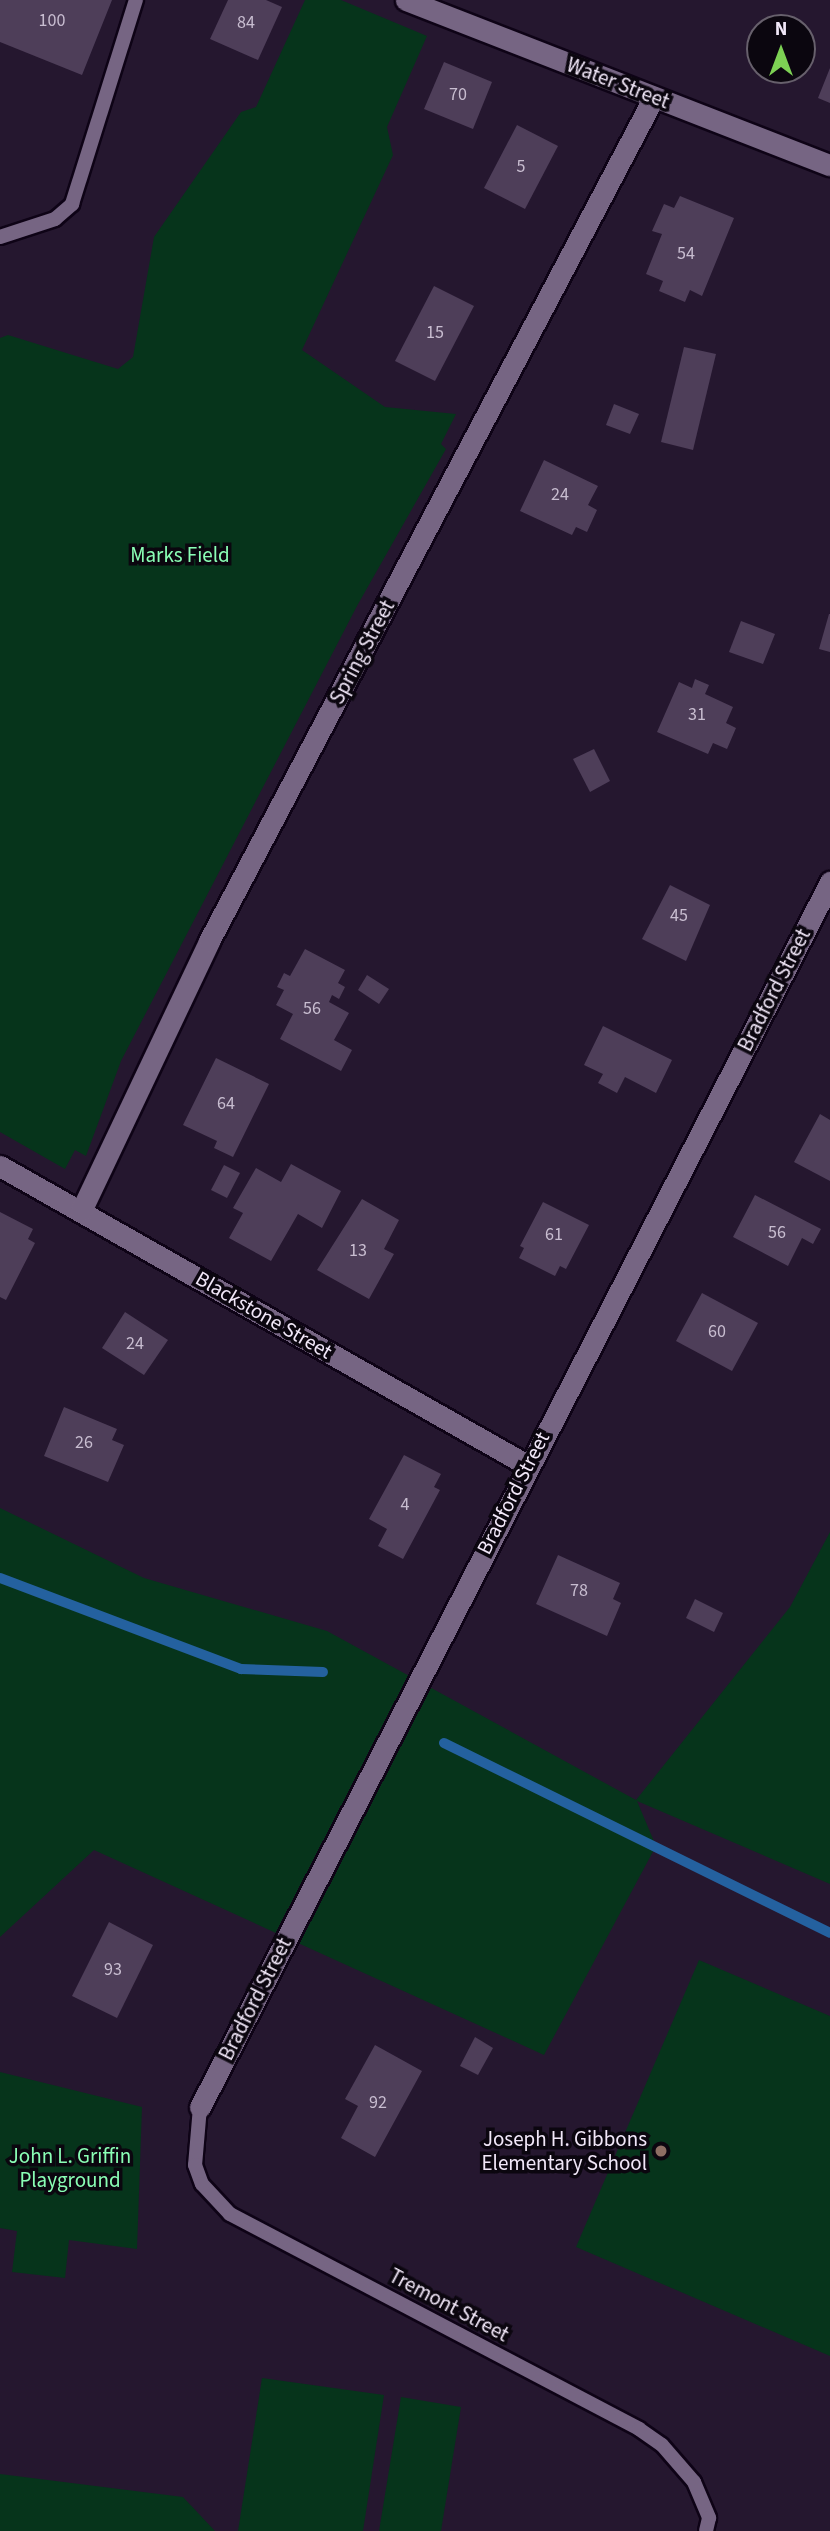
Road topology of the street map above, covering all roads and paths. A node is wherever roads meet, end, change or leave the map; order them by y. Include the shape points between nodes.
1 (135, 0) edge
2 (406, 0) edge
3 (654, 97) junction
4 (830, 166) edge
5 (0, 237) edge
6 (828, 890) edge
7 (0, 1166) edge
8 (81, 1211) junction
9 (527, 1465) junction
10 (200, 2107) joint
11 (706, 2531) edge

1 - 5 lane via 72,204 55,219
2 - 3 street, Water Street
3 - 4 street, Water Street
3 - 8 street, Spring Street via 216,929
6 - 9 street, Bradford Street
7 - 8 street, Blackstone Street
8 - 9 street, Blackstone Street
9 - 10 street, Bradford Street
10 - 11 lane, Tremont Street via 195,2165 202,2184 230,2214 639,2428 662,2445 694,2482 709,2518

